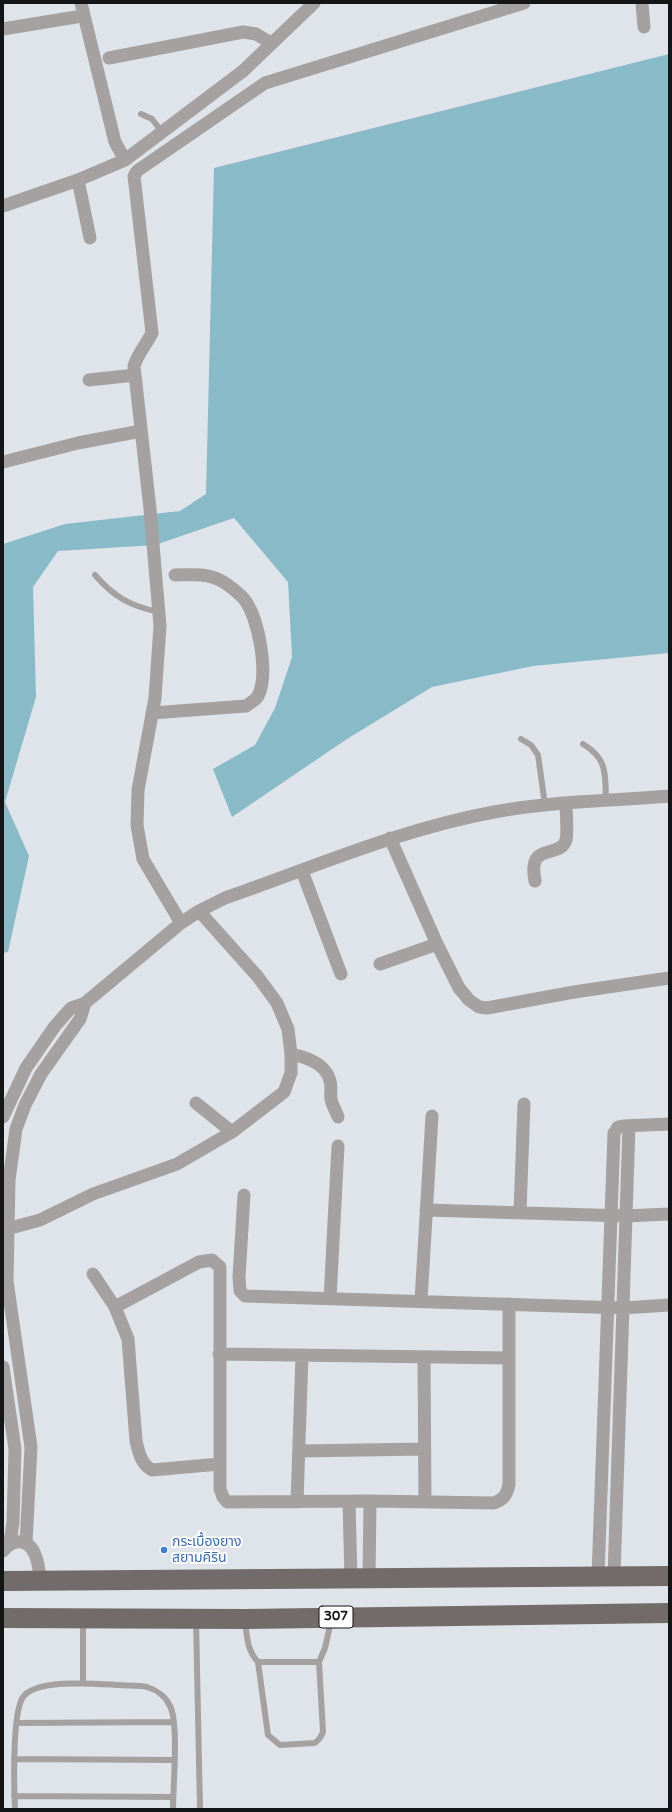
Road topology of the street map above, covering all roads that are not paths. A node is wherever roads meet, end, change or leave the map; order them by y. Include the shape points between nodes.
1 (81, 3) edge
2 (314, 3) edge
3 (524, 3) edge
4 (642, 3) edge
5 (76, 17) dead end
6 (644, 27) dead end
7 (3, 29) edge
8 (271, 43) junction
9 (109, 58) dead end
10 (142, 114) dead end
11 (162, 132) junction
12 (125, 160) junction
13 (78, 180) junction
14 (3, 206) edge
15 (90, 238) dead end
16 (135, 375) junction
17 (89, 380) dead end
18 (141, 431) junction
19 (3, 462) edge
20 (96, 575) dead end
21 (175, 575) dead end
22 (159, 612) junction
23 (152, 713) junction
24 (521, 739) dead end
25 (583, 744) dead end
26 (669, 796) edge
27 (606, 801) junction
28 (566, 803) junction
29 (546, 805) junction
30 (390, 838) junction
31 (302, 871) junction
32 (535, 881) dead end
33 (199, 911) junction
34 (181, 923) junction
35 (437, 944) junction
36 (380, 964) dead end
37 (341, 974) dead end
38 (669, 978) edge
39 (85, 1002) junction
40 (291, 1054) junction
41 (196, 1104) dead end
42 (524, 1104) dead end
43 (338, 1116) dead end
44 (432, 1116) dead end
45 (3, 1117) edge
46 (3, 1123) edge
47 (669, 1124) edge
48 (624, 1126) junction
49 (16, 1129) junction
50 (232, 1132) junction
51 (338, 1146) dead end
52 (244, 1195) dead end
53 (426, 1210) junction
54 (520, 1212) junction
55 (611, 1214) junction
56 (669, 1214) edge
57 (626, 1216) junction
58 (5, 1230) edge
59 (93, 1274) dead end
60 (330, 1299) junction
61 (421, 1301) junction
62 (509, 1304) junction
63 (669, 1305) edge
64 (115, 1307) junction
65 (606, 1307) junction
66 (623, 1308) junction
67 (220, 1354) junction
68 (302, 1355) junction
69 (424, 1357) junction
70 (509, 1358) junction
71 (3, 1367) edge
72 (424, 1449) junction
73 (298, 1451) junction
74 (220, 1464) junction
75 (370, 1501) junction
76 (297, 1502) junction
77 (349, 1502) junction
78 (425, 1502) junction
79 (26, 1543) junction
80 (6, 1547) edge
81 (606, 1576) junction
82 (669, 1576) edge
83 (360, 1578) junction
84 (40, 1580) junction
85 (3, 1581) edge
86 (669, 1613) edge
87 (332, 1617) junction
88 (3, 1618) edge
89 (83, 1619) junction
90 (196, 1619) junction
91 (245, 1619) junction
92 (258, 1662) junction
93 (319, 1662) junction
94 (83, 1683) junction
95 (174, 1722) junction
96 (17, 1723) junction
97 (14, 1760) junction
98 (174, 1760) junction
99 (14, 1796) junction
100 (173, 1797) junction
101 (14, 1809) edge
102 (173, 1809) edge
103 (200, 1809) edge

1 - 12 street via 115,142
2 - 8 street
3 - 16 street via 265,83 137,171 134,183 152,333 137,356
4 - 6 street
5 - 7 street
8 - 9 street via 256,34 243,32
8 - 11 street via 243,71
10 - 11 lane via 152,119
11 - 12 street
12 - 13 street
13 - 14 street
13 - 15 street
16 - 17 street
16 - 18 street
18 - 19 street via 78,443
18 - 22 street
20 - 22 lane via 106,588 124,600 138,608
21 - 23 street via 206,574 227,584 244,599 255,622 262,654 262,681 257,698 246,706
22 - 23 street
23 - 34 street via 138,790 137,825 143,859
24 - 29 lane via 531,745 538,756
25 - 27 lane via 594,751 602,762
26 - 27 street
27 - 28 street
28 - 29 street
28 - 32 street via 566,841 560,848 545,852 534,861
29 - 30 street via 494,812
30 - 31 street
30 - 35 street
31 - 33 street via 225,898
31 - 37 street
33 - 34 street
33 - 40 street via 258,977 277,1003 288,1029
34 - 39 street
35 - 36 street
35 - 38 street via 459,988 479,1007 487,1008
39 - 45 street via 72,1008 55,1026 26,1068
39 - 49 street via 80,1019 41,1074
40 - 43 street via 303,1056 327,1073 331,1099
40 - 50 street via 291,1073 284,1092
41 - 50 street
42 - 54 street
44 - 53 street
46 - 49 street
47 - 48 street
48 - 55 street via 614,1133
48 - 57 street
49 - 58 street
50 - 58 street via 177,1164 93,1194 40,1220
51 - 60 street
52 - 60 street via 240,1291 245,1296
53 - 54 street
53 - 61 street
54 - 55 street
55 - 57 street
55 - 65 street
56 - 57 street
57 - 66 street
58 - 79 street via 7,1281 31,1447
59 - 64 street
60 - 61 street
61 - 62 street
62 - 65 street
62 - 70 street
63 - 66 street
64 - 67 street via 199,1262 212,1260 220,1267
64 - 74 street via 128,1339 136,1441 145,1466 152,1470
65 - 66 street
65 - 81 street
66 - 81 street
67 - 68 street
67 - 74 street
68 - 69 street
68 - 73 street
69 - 70 street
69 - 72 street
70 - 78 street via 507,1492 503,1499 494,1503
71 - 80 street via 15,1449 13,1522
72 - 73 street
72 - 78 street
73 - 76 street
74 - 76 street via 220,1489 222,1497 227,1502
75 - 77 street
75 - 78 street
75 - 83 street
76 - 77 street
77 - 83 street
79 - 80 street via 20,1542
79 - 84 street via 32,1549 38,1563
81 - 82 main road
81 - 83 main road
83 - 84 main road
84 - 85 main road
86 - 87 main road, 307
87 - 91 main road, 307
87 - 93 lane
88 - 89 main road, 307
89 - 90 main road, 307
89 - 94 lane
90 - 91 main road, 307
90 - 103 lane
91 - 92 lane via 248,1647
92 - 93 lane
92 - 93 lane via 268,1735 280,1744 314,1743 323,1732
94 - 95 lane via 146,1687 161,1694 170,1706
94 - 96 lane via 34,1689 23,1697
95 - 96 lane
95 - 98 lane
96 - 97 lane
97 - 98 lane
97 - 99 lane
98 - 100 lane
99 - 100 lane
99 - 101 lane
100 - 102 lane

